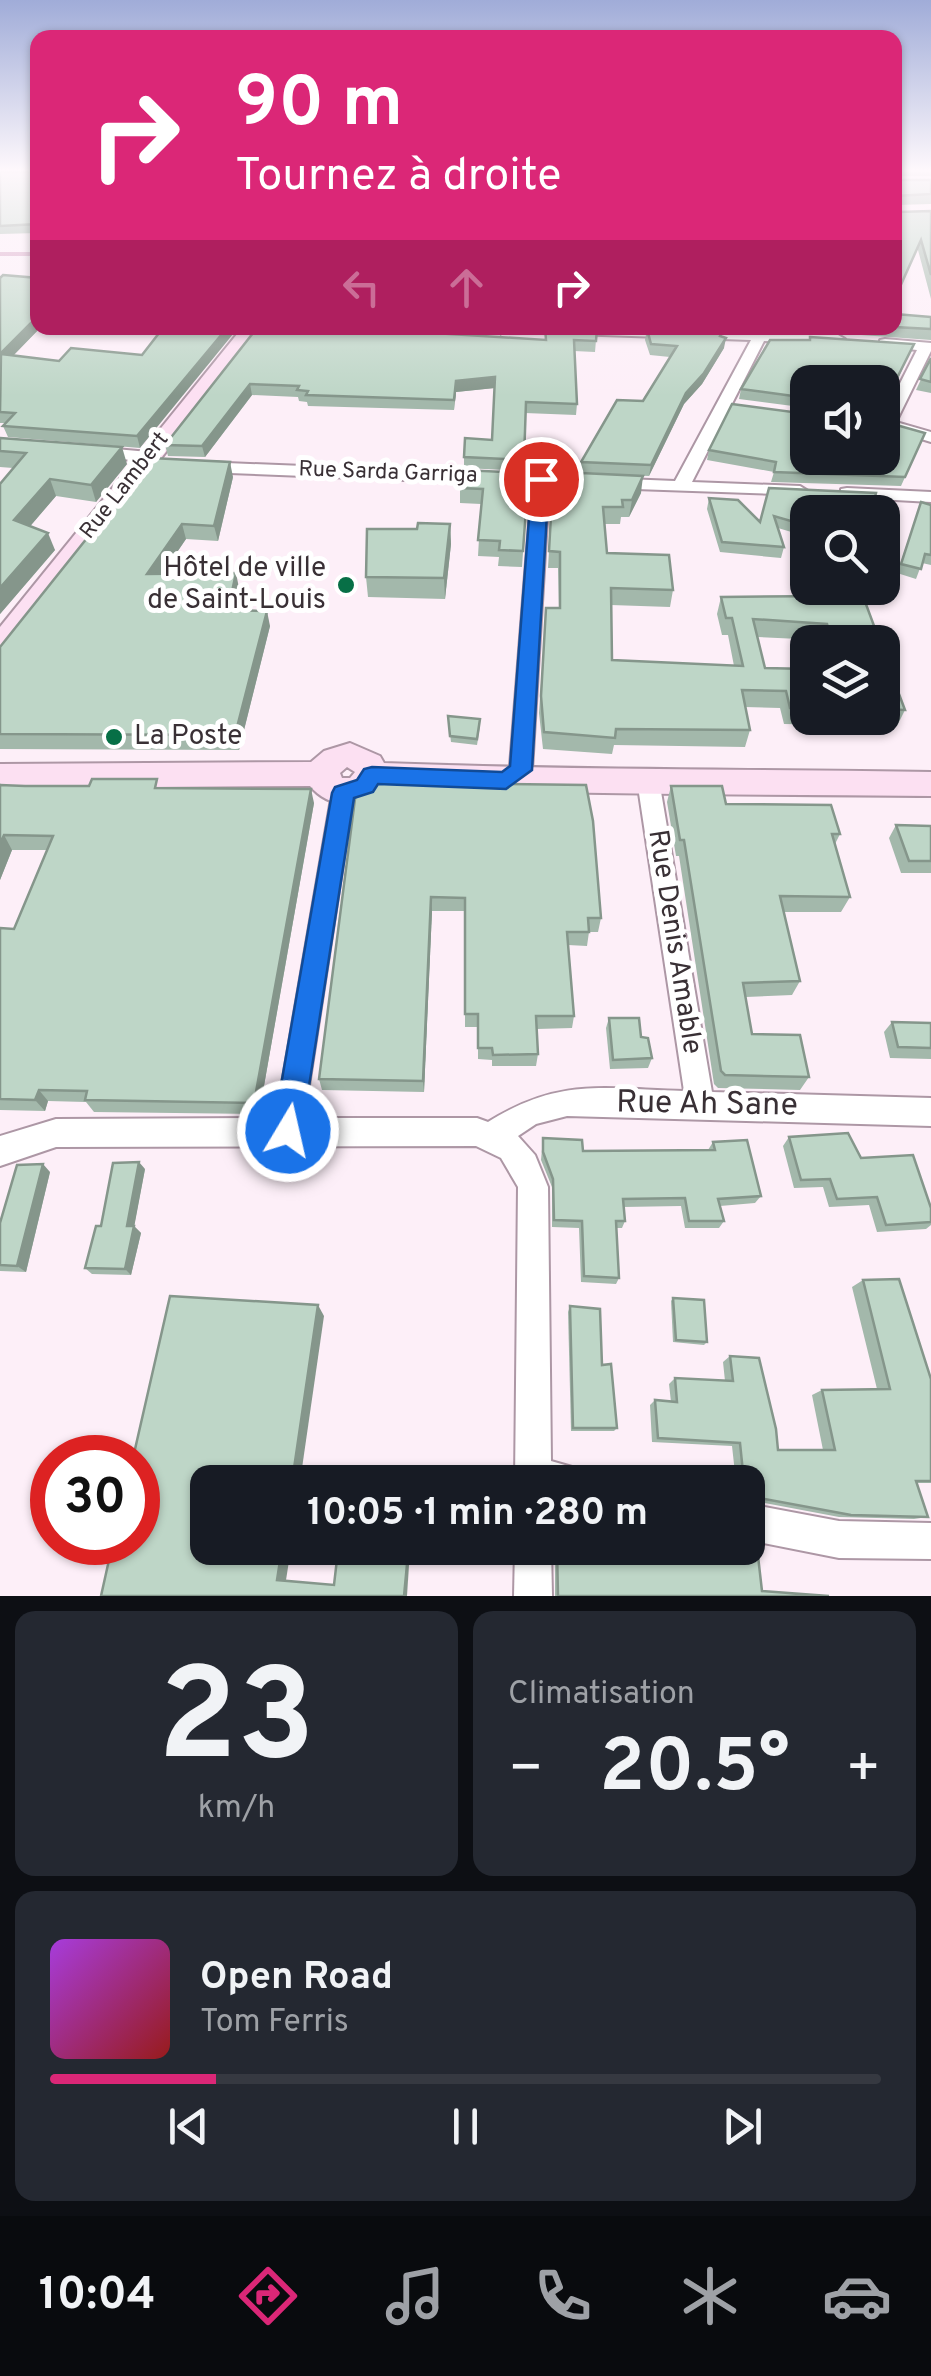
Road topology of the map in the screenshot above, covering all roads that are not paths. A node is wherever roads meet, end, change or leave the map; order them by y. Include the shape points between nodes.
1 (247, 335) edge
2 (761, 335) edge
3 (792, 335) edge
4 (853, 341) edge
5 (871, 342) edge
6 (928, 347) edge
7 (900, 398) edge
8 (900, 428) edge
9 (931, 437) edge
10 (75, 451) edge
11 (159, 463) junction
12 (541, 479) junction
13 (681, 486) junction
14 (816, 492) edge
15 (835, 493) edge
16 (931, 497) edge
17 (0, 646) edge
18 (514, 775) junction
19 (0, 776) edge
20 (648, 780) junction
21 (333, 784) junction
22 (931, 784) edge
23 (700, 1104) junction
24 (931, 1112) edge
25 (288, 1131) junction
26 (492, 1136) junction
27 (0, 1151) edge
28 (543, 1465) edge
29 (765, 1526) edge
30 (931, 1541) edge
31 (533, 1565) edge
32 (532, 1596) edge

1 - 11 main road, Rue Lambert
2 - 13 street via 731,406
3 - 4 street
5 - 6 street
6 - 7 street
8 - 9 street
10 - 11 street, Rue Sarda Garriga
11 - 12 street, Rue Sarda Garriga
11 - 17 main road, Rue Lambert
12 - 13 street, Rue Sarda Garriga
12 - 18 street
13 - 14 street, Rue Sarda Garriga
15 - 16 street
18 - 20 main road
18 - 21 main road via 372,775 365,786
19 - 21 main road
20 - 22 main road
20 - 23 street, Rue Denis Amable
21 - 25 street
23 - 24 street, Rue Ah Sane
23 - 26 street, Rue Ah Sane via 567,1102 530,1112
25 - 26 street
25 - 27 street via 56,1133
26 - 28 street via 525,1165 533,1187
29 - 30 street via 880,1546
31 - 32 street

